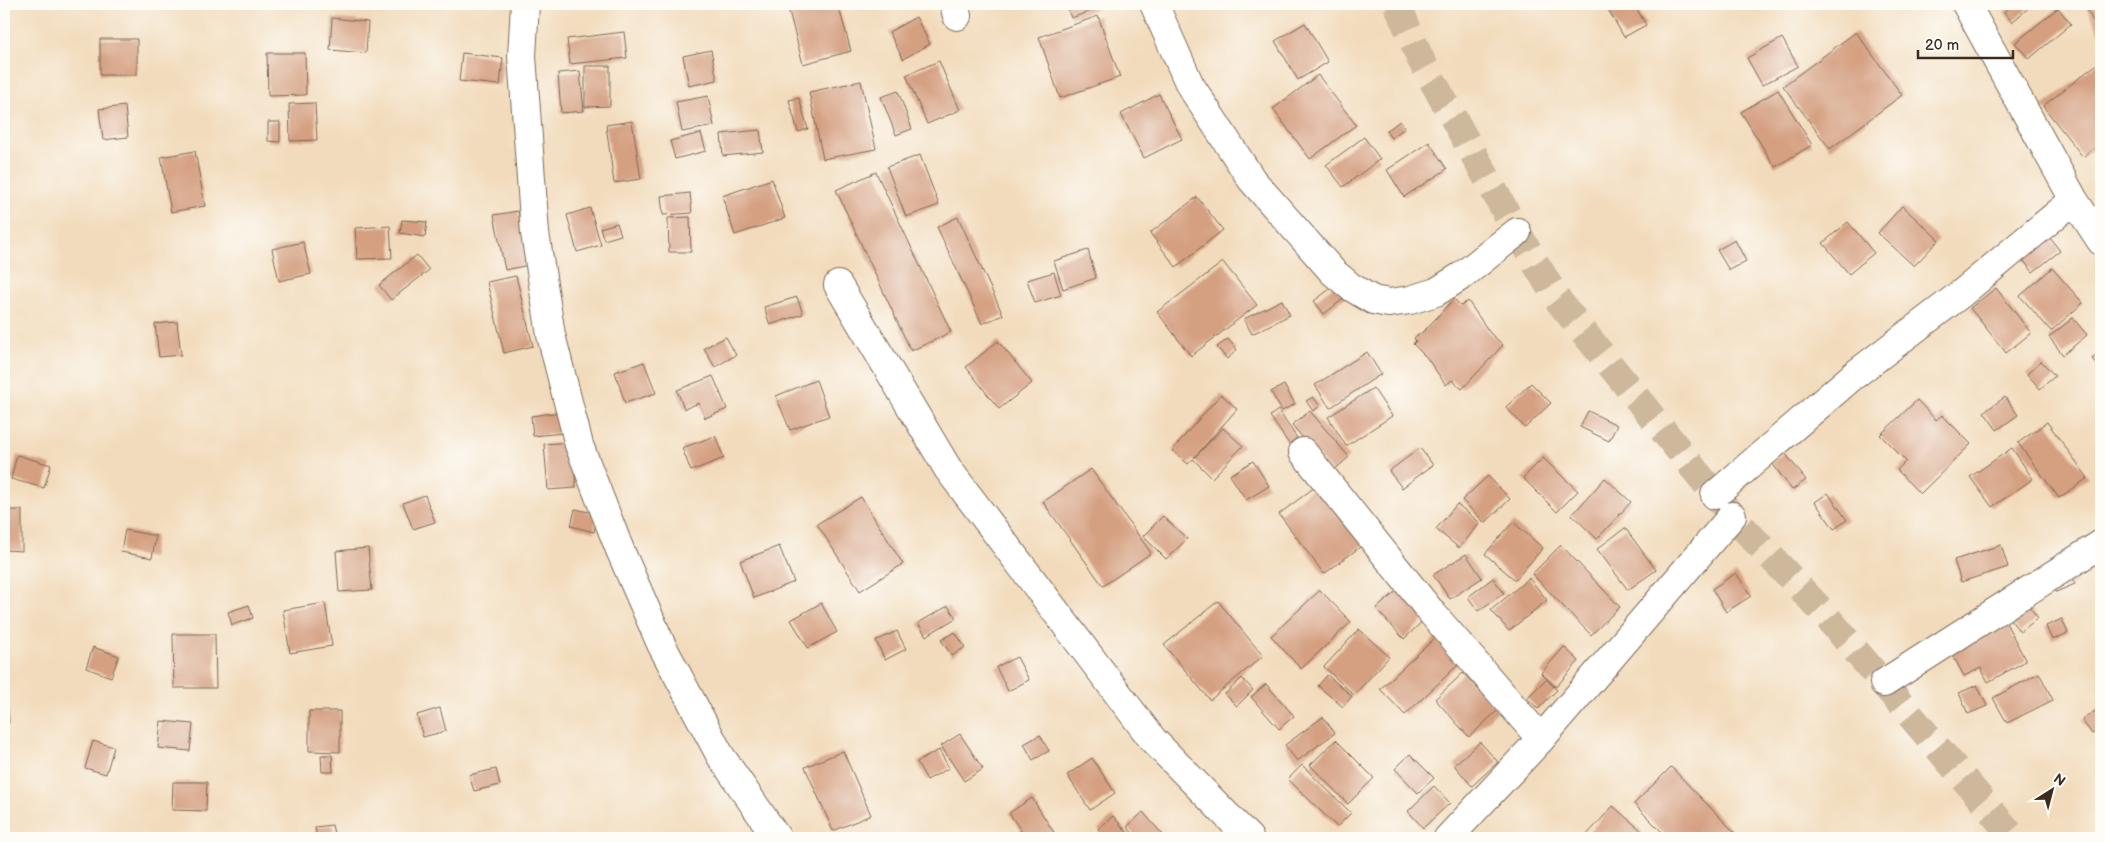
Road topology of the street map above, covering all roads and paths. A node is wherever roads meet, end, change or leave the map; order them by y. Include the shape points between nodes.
1 (525, 4) edge
2 (1154, 4) edge
3 (1966, 4) edge
4 (2074, 200) junction
5 (1517, 232) dead end
6 (2101, 241) edge
7 (838, 285) dead end
8 (1303, 452) dead end
9 (2101, 544) edge
10 (1884, 683) dead end
11 (1541, 739) junction
12 (777, 838) edge
13 (1248, 838) edge
14 (1448, 838) edge

1 - 12 street via 522,56 535,234 551,335 579,445 620,550 662,644 720,756
2 - 5 street via 1190,85 1252,180 1333,272 1373,300 1389,303 1436,292
3 - 4 street
4 - 6 street
4 - 11 street via 1962,293 1853,376 1724,506
7 - 13 street via 948,469 1153,740
8 - 11 street via 1432,613
9 - 10 street
11 - 14 street

